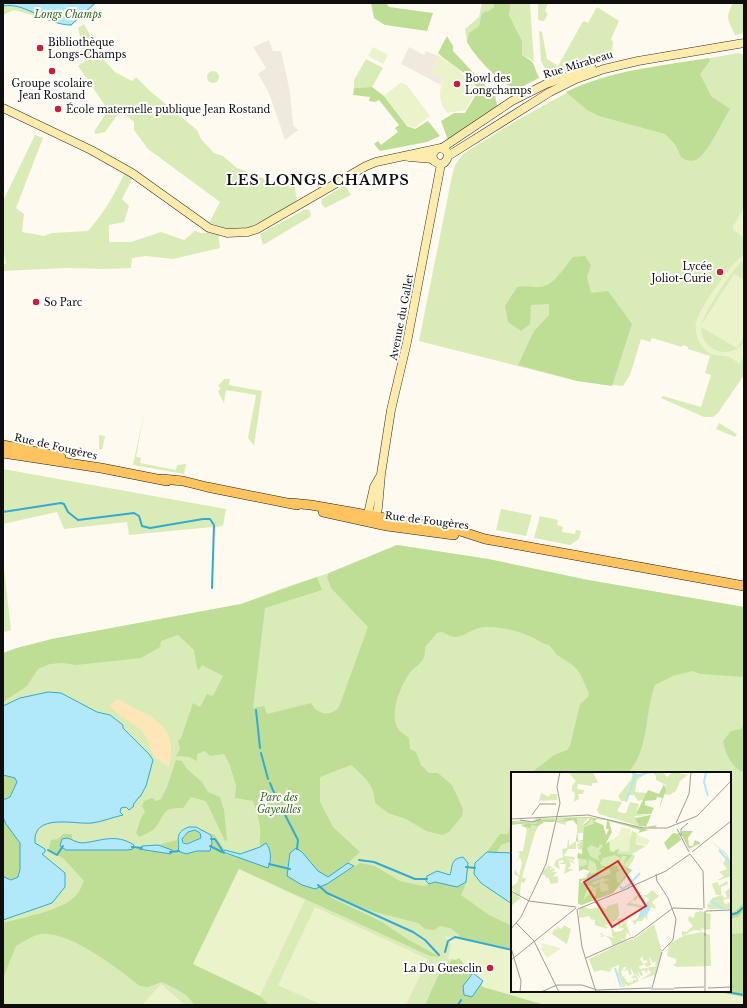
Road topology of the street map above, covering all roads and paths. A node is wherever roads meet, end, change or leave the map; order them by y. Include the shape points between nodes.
1 (741, 43) edge
2 (546, 84) junction
3 (550, 92) junction
4 (3, 108) edge
5 (439, 149) junction
6 (406, 156) junction
7 (448, 156) junction
8 (433, 159) junction
9 (441, 164) junction
10 (3, 445) edge
11 (3, 453) edge
12 (101, 468) junction
13 (372, 517) junction
14 (744, 586) edge

1 - 2 street, Rue Mirabeau via 618,61
1 - 3 street, Rue Mirabeau via 604,69
2 - 3 street
2 - 5 street, Rue Mirabeau via 504,105
3 - 7 street, Rue Mirabeau
4 - 6 street via 114,162 203,224 227,233 257,229 358,170 376,162
5 - 6 street
5 - 7 street via 447,152
5 - 8 street via 433,154
6 - 8 street
7 - 9 street via 446,162
8 - 9 street
9 - 13 street, Avenue du Gallet via 407,342 391,410 381,474 374,487
10 - 12 main road, Rue de Fougères via 64,457
11 - 12 main road, Rue de Fougères
12 - 13 main road, Rue de Fougères
13 - 14 main road, Rue de Fougères via 465,537 473,536

